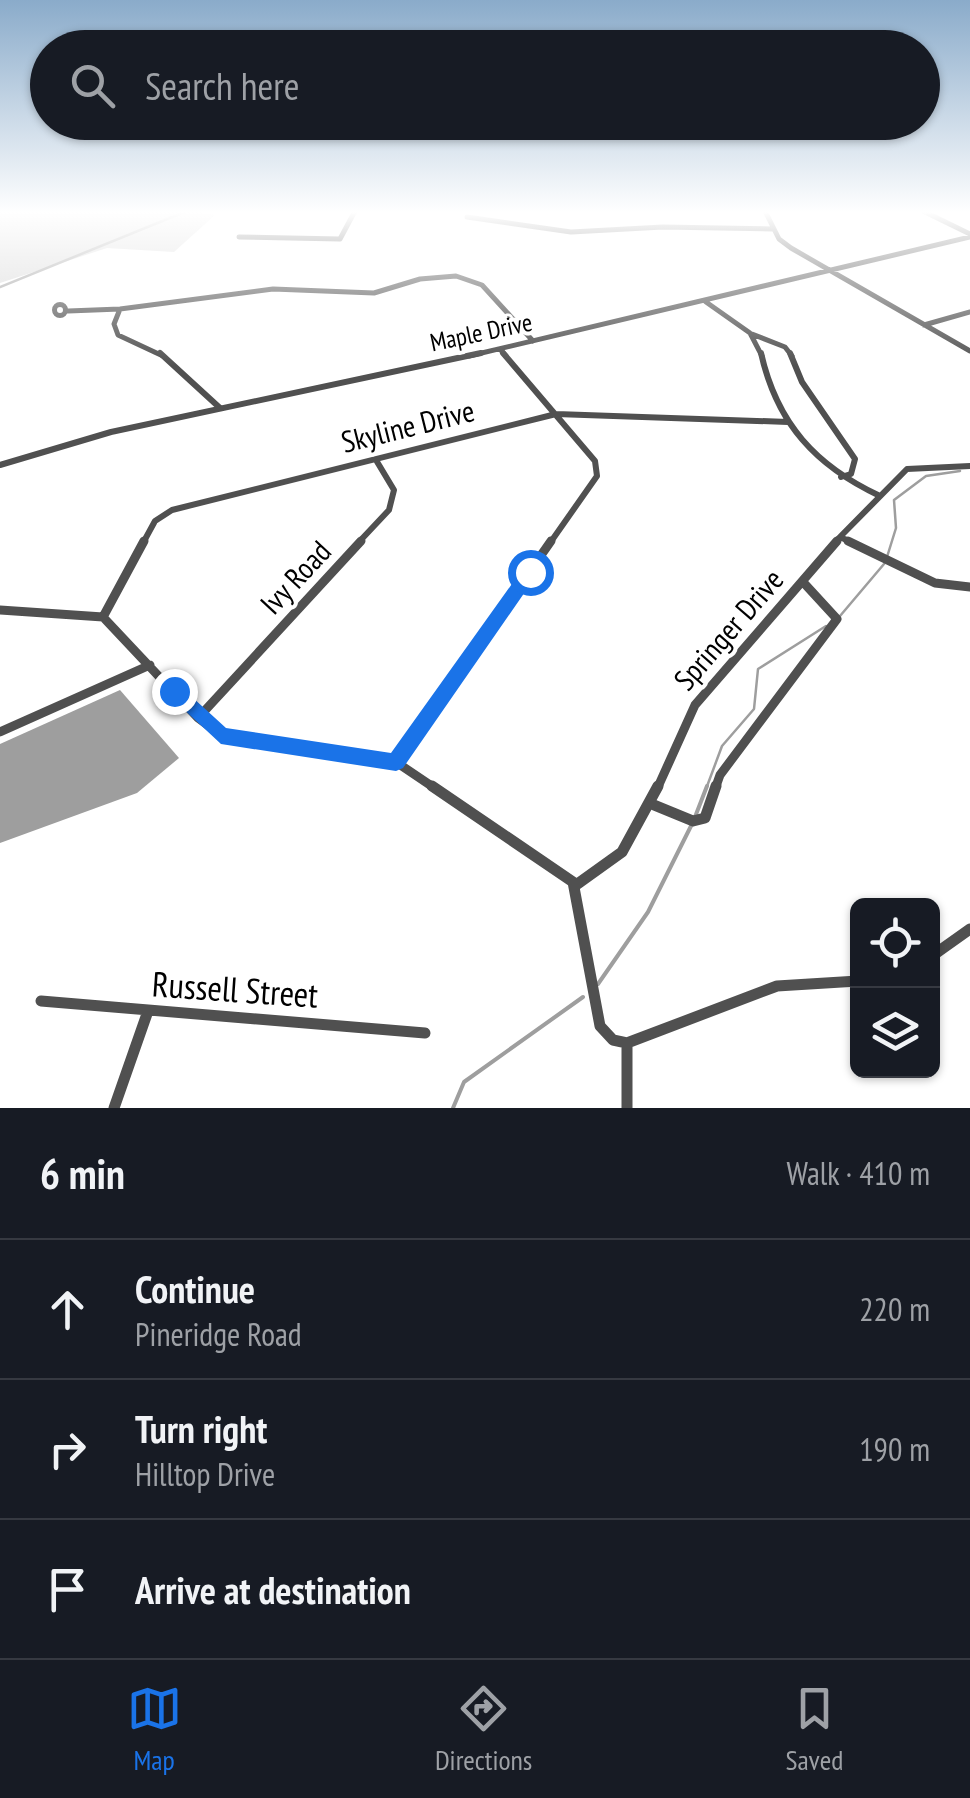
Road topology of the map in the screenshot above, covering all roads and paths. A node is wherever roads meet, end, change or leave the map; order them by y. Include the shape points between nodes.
1 (816, 263) edge
2 (862, 263) edge
3 (830, 271) junction
4 (706, 302) junction
5 (120, 309) junction
6 (68, 311) dead end
7 (970, 312) edge
8 (924, 325) junction
9 (750, 333) junction
10 (533, 341) junction
11 (500, 349) junction
12 (970, 350) edge
13 (220, 408) junction
14 (556, 414) junction
15 (788, 422) junction
16 (376, 460) junction
17 (0, 465) edge
18 (970, 466) edge
19 (841, 476) junction
20 (880, 496) junction
21 (840, 538) junction
22 (803, 582) junction
23 (970, 587) edge
24 (0, 610) edge
25 (103, 617) junction
26 (150, 665) junction
27 (198, 718) junction
28 (0, 732) edge
29 (396, 762) junction
30 (654, 804) junction
31 (576, 885) junction
32 (970, 929) edge
33 (940, 950) edge
34 (850, 982) edge
35 (41, 1001) dead end
36 (148, 1011) junction
37 (425, 1033) dead end
38 (627, 1043) junction
39 (114, 1108) edge
40 (627, 1108) edge

1 - 3 street
2 - 3 street, Maple Drive
3 - 4 street, Maple Drive
3 - 8 street
4 - 9 street
4 - 10 street, Maple Drive
5 - 6 street
5 - 10 street via 263,289 374,293 456,276 482,286
5 - 13 street via 118,335 156,349
7 - 8 street
8 - 12 street
9 - 15 street
9 - 19 street via 785,347 795,359 802,382 855,459 851,474
10 - 11 street, Maple Drive
11 - 13 street, Maple Drive
11 - 14 street
13 - 17 street, Maple Drive
14 - 15 street, Skyline Drive
14 - 16 street, Skyline Drive
14 - 29 street via 595,461 596,476
15 - 19 street via 806,449
16 - 25 street, Skyline Drive via 172,510 155,521
16 - 27 street, Ivy Road via 394,490 390,510
18 - 20 street, Springer Drive via 907,469
19 - 20 street
20 - 21 street, Springer Drive
21 - 22 street, Springer Drive
21 - 23 street via 935,583
22 - 30 street, Springer Drive via 695,705
22 - 30 street via 836,620 720,775 705,818
24 - 25 street
25 - 26 street
26 - 27 street
26 - 28 street
27 - 29 street via 243,742
29 - 31 street
30 - 31 street, Springer Drive via 628,846
31 - 38 street via 596,1014 606,1034
32 - 33 street
34 - 38 street via 762,990
35 - 36 street, Russell Street
36 - 37 street, Russell Street
36 - 39 street
38 - 40 street

